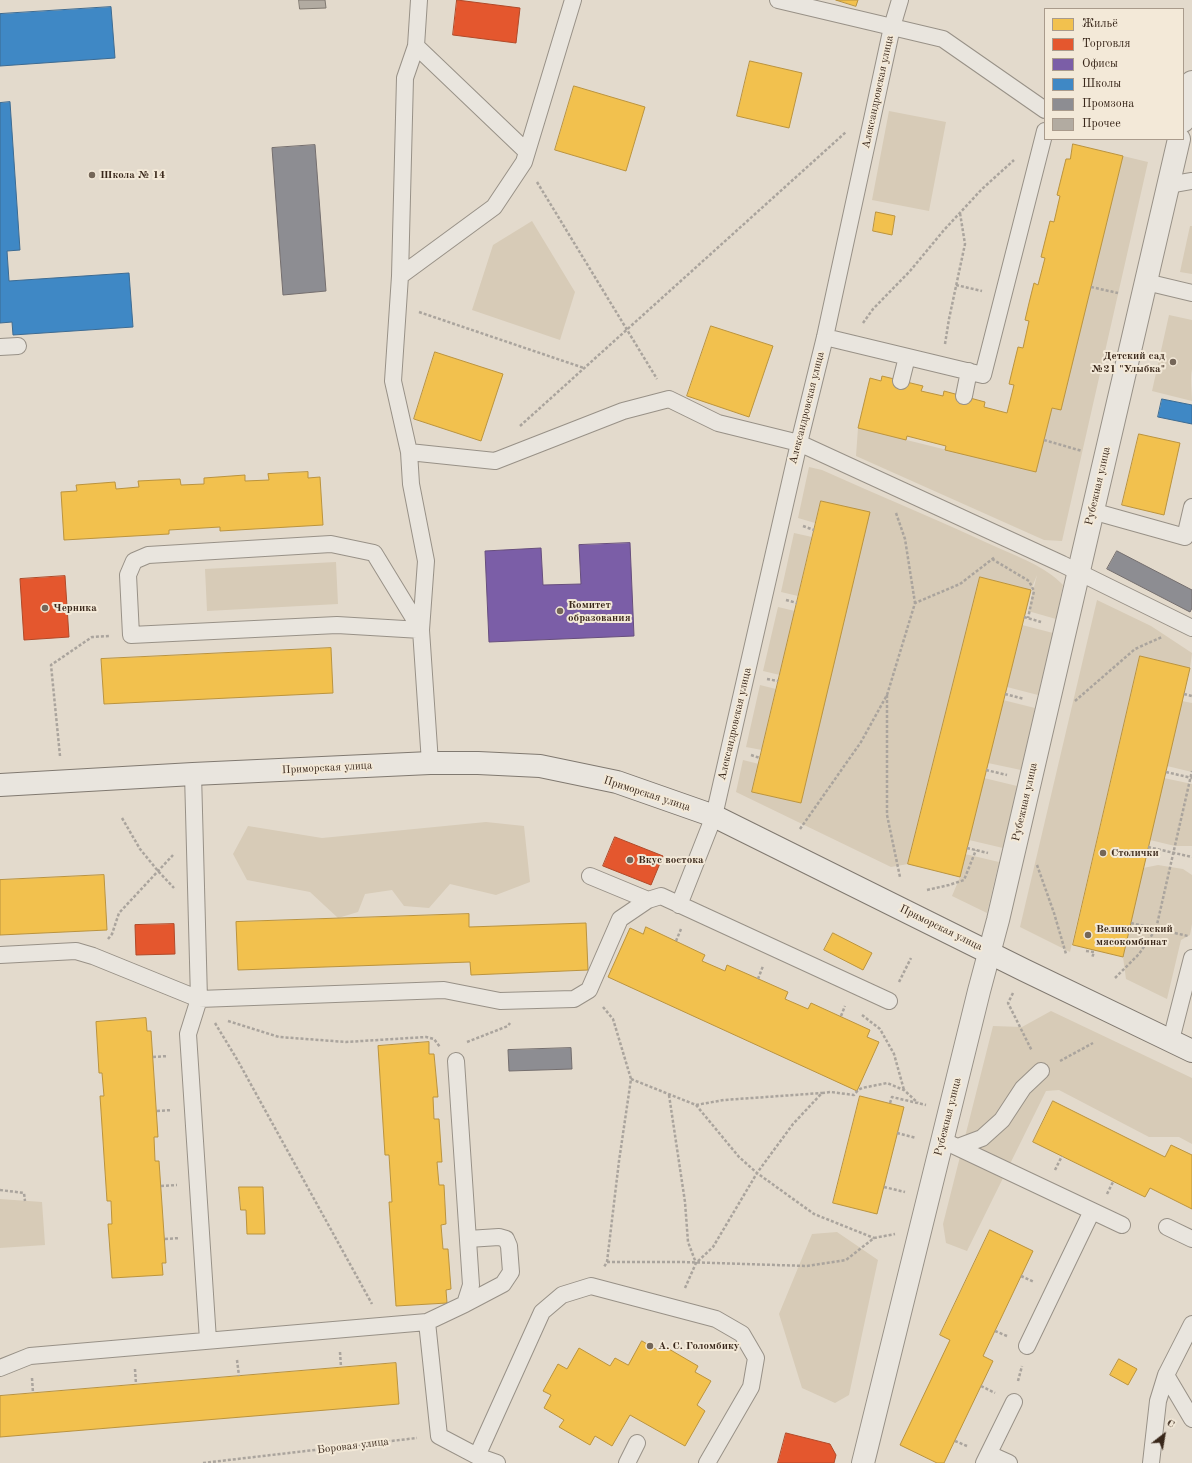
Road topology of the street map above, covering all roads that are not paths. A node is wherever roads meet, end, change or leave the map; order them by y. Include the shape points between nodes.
1 (419, 0) edge
2 (573, 0) edge
3 (778, 0) edge
4 (900, 0) edge
5 (892, 27) junction
6 (416, 46) junction
7 (1192, 82) edge
8 (1044, 109) edge
9 (1184, 117) edge
10 (1044, 135) edge
11 (1179, 140) edge
12 (526, 157) junction
13 (1192, 181) edge
14 (1168, 185) junction
15 (400, 276) junction
16 (1146, 282) junction
17 (1192, 293) edge
18 (825, 337) junction
19 (18, 346) dead end
20 (0, 347) edge
21 (907, 357) junction
22 (969, 371) junction
23 (901, 381) dead end
24 (964, 396) dead end
25 (799, 443) junction
26 (409, 452) junction
27 (1192, 507) edge
28 (1092, 511) junction
29 (1078, 571) junction
30 (1190, 627) edge
31 (421, 630) junction
32 (430, 763) junction
33 (193, 774) junction
34 (0, 785) edge
35 (714, 816) junction
36 (590, 876) dead end
37 (648, 900) junction
38 (679, 905) junction
39 (990, 952) junction
40 (0, 955) edge
41 (1192, 958) edge
42 (199, 998) junction
43 (889, 1001) dead end
44 (1171, 1040) junction
45 (1192, 1051) edge
46 (456, 1061) road end
47 (1041, 1071) road end
48 (941, 1142) junction
49 (1092, 1211) junction
50 (1122, 1225) dead end
51 (1167, 1227) dead end
52 (468, 1239) junction
53 (1192, 1239) edge
54 (465, 1304) junction
55 (428, 1322) junction
56 (1192, 1324) edge
57 (208, 1340) junction
58 (1027, 1346) dead end
59 (0, 1368) edge
60 (1166, 1375) junction
61 (1014, 1402) dead end
62 (1192, 1419) edge
63 (637, 1443) dead end
64 (477, 1456) junction
65 (987, 1458) edge
66 (497, 1463) edge
67 (627, 1463) edge
68 (707, 1463) edge
69 (863, 1463) edge
70 (1009, 1463) edge
71 (1151, 1463) edge

1 - 6 lane
2 - 12 lane
3 - 5 lane
4 - 5 lane, Александровская улица
5 - 8 lane via 943,39
5 - 18 lane, Александровская улица
6 - 12 lane
6 - 15 lane via 405,78
7 - 9 street
10 - 22 lane via 983,375
11 - 14 street, Рубежная улица
12 - 15 lane via 494,207
13 - 14 lane
14 - 16 street, Рубежная улица
15 - 26 lane via 393,381
16 - 17 lane
16 - 28 street, Рубежная улица
18 - 21 lane
18 - 25 lane, Александровская улица
19 - 20 lane
21 - 22 lane
21 - 23 lane
22 - 24 lane
25 - 26 lane via 718,423 669,399 623,411 495,461
25 - 29 lane
25 - 35 lane, Александровская улица
26 - 31 lane via 411,484 426,561
27 - 28 lane via 1185,537
28 - 29 street, Рубежная улица
29 - 30 lane
29 - 39 street, Рубежная улица
31 - 31 lane via 374,553 331,544 148,556 134,561 128,575 130,635 337,625
31 - 32 lane
32 - 33 street, Приморская улица
32 - 35 street, Приморская улица via 540,766 617,782
33 - 34 street, Приморская улица
33 - 42 lane
35 - 38 lane, Александровская улица
35 - 39 street, Приморская улица
36 - 37 lane
37 - 38 lane via 661,896
37 - 42 lane via 620,919 589,990 574,999 500,1001 444,990
38 - 43 lane
39 - 44 street, Приморская улица
39 - 48 street, Рубежная улица
40 - 42 lane via 76,952 93,956
41 - 44 lane
42 - 57 lane via 188,1034
44 - 45 street, Приморская улица
46 - 52 lane
47 - 48 lane via 1023,1088 1002,1120 982,1138
48 - 49 lane
48 - 69 street, Рубежная улица
49 - 50 lane
49 - 58 lane
51 - 53 lane
52 - 54 lane via 471,1285
52 - 54 lane via 506,1239 511,1272 503,1284
54 - 55 lane
55 - 57 lane
55 - 64 lane via 439,1436
56 - 60 lane
57 - 59 lane via 30,1356
60 - 62 lane
60 - 71 lane via 1158,1401
61 - 65 lane
63 - 67 lane
64 - 66 lane
64 - 68 lane via 542,1312 562,1295 591,1286 716,1319 742,1334 756,1358 751,1387
65 - 70 lane

